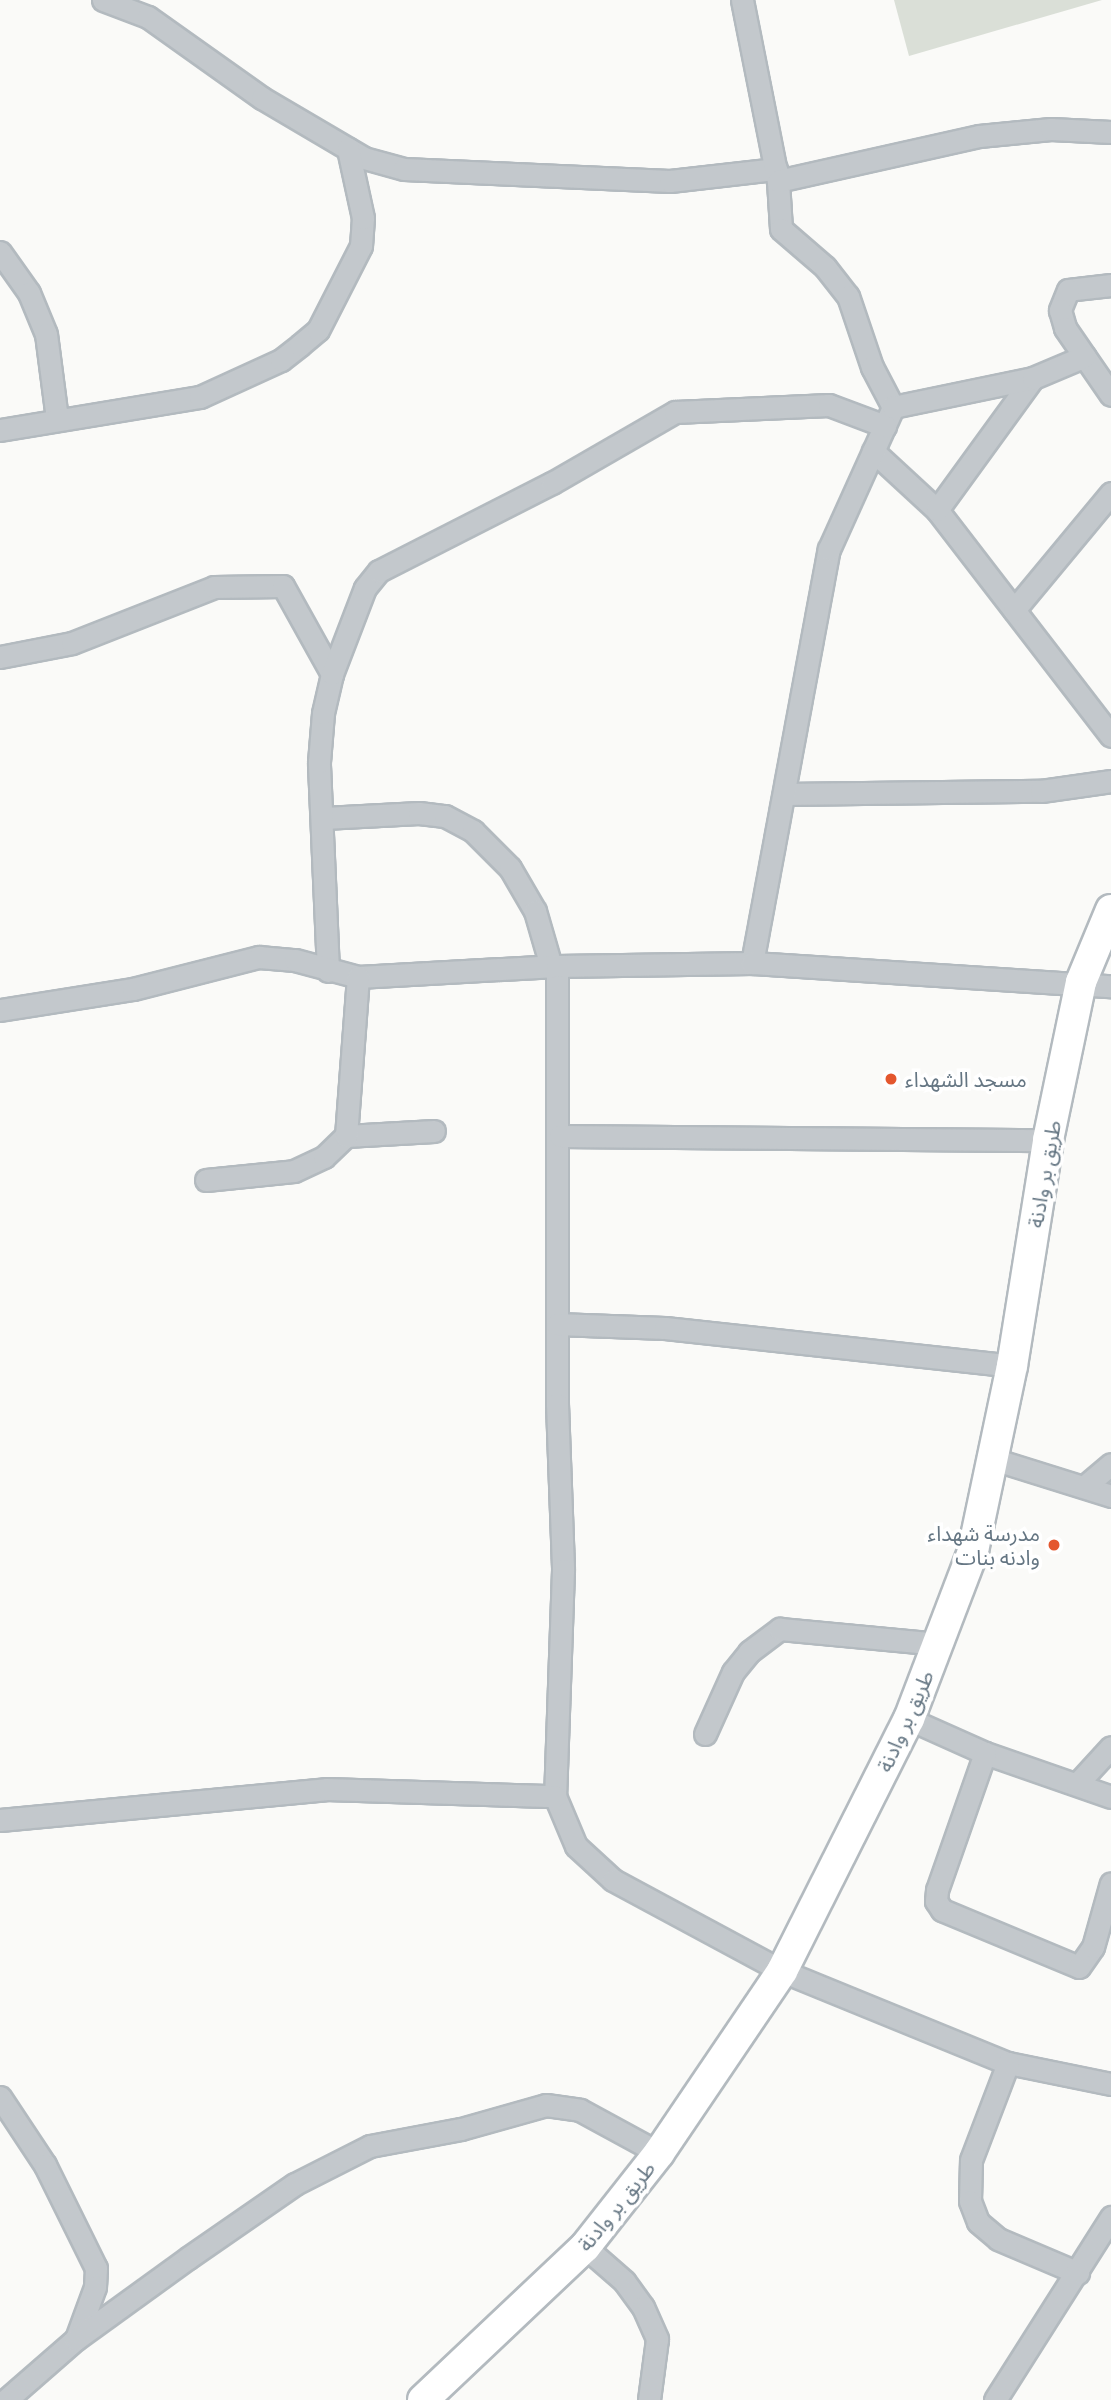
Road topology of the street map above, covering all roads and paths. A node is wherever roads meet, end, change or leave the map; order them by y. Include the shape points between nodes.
1 (103, 0) edge
2 (742, 0) edge
3 (1111, 132) edge
4 (348, 149) junction
5 (777, 175) junction
6 (0, 252) edge
7 (1111, 285) edge
8 (1084, 356) junction
9 (1033, 378) junction
10 (1111, 395) edge
11 (889, 417) junction
12 (57, 419) junction
13 (0, 430) edge
14 (873, 451) junction
15 (1111, 494) edge
16 (937, 510) junction
17 (1014, 610) junction
18 (0, 657) edge
19 (332, 674) junction
20 (1111, 736) edge
21 (1111, 781) edge
22 (784, 794) junction
23 (324, 818) junction
24 (1111, 910) edge
25 (752, 963) junction
26 (554, 966) junction
27 (328, 971) junction
28 (358, 976) junction
29 (1081, 982) junction
30 (1111, 986) edge
31 (0, 1010) edge
32 (434, 1131) dead end
33 (346, 1136) junction
34 (560, 1136) junction
35 (1048, 1140) junction
36 (206, 1180) dead end
37 (557, 1324) junction
38 (1012, 1366) junction
39 (993, 1459) junction
40 (1111, 1464) edge
41 (1085, 1486) junction
42 (1111, 1496) edge
43 (939, 1644) junction
44 (909, 1719) junction
45 (705, 1734) dead end
46 (1111, 1747) edge
47 (985, 1753) junction
48 (1077, 1784) junction
49 (555, 1796) junction
50 (1111, 1797) edge
51 (0, 1820) edge
52 (1111, 1882) edge
53 (782, 1971) junction
54 (1008, 2063) junction
55 (1111, 2084) edge
56 (0, 2097) edge
57 (659, 2153) junction
58 (1111, 2217) edge
59 (585, 2246) junction
60 (1078, 2273) junction
61 (76, 2339) junction
62 (6, 2400) edge
63 (423, 2400) edge
64 (649, 2400) edge
65 (995, 2400) edge

1 - 4 street via 148,17 262,98
2 - 5 street
3 - 5 street via 1051,129 979,135
4 - 5 street via 384,164 437,174 484,171 670,181
4 - 12 street via 363,218 361,246 318,330 281,360 200,397
5 - 11 street via 780,229 825,267 848,296
6 - 12 street via 29,293 46,334
7 - 8 street via 1068,290 1061,298 1065,328
8 - 9 street
8 - 10 street
9 - 11 street
9 - 16 street
11 - 14 street
11 - 19 street via 822,405 697,408 655,421 552,483 379,571 365,589
12 - 13 street
14 - 16 street
14 - 22 street via 829,549
15 - 17 street
16 - 17 street
17 - 20 street
18 - 19 street via 72,643 214,587 283,586
19 - 23 street via 319,762
21 - 22 street via 1041,791
22 - 25 street
23 - 26 street via 419,813 445,816 473,831 517,879 535,911
23 - 27 street
24 - 29 street, طريق بر وادنة
25 - 26 street
25 - 29 street
26 - 28 street
26 - 34 street
27 - 28 street
27 - 31 street via 295,960 259,957 133,989
28 - 33 street
29 - 30 street
29 - 35 street, طريق بر وادنة
32 - 33 street
33 - 36 street via 324,1157 294,1171
34 - 35 street
34 - 37 street
35 - 38 street, طريق بر وادنة
37 - 38 street via 665,1328
37 - 49 street via 563,1570
38 - 39 street, طريق بر وادنة
39 - 41 street
39 - 43 street, طريق بر وادنة via 973,1551
40 - 41 street
41 - 42 street
43 - 44 street, طريق بر وادنة
43 - 45 street via 780,1629 749,1652 733,1672
44 - 47 street
44 - 53 street, طريق بر وادنة
46 - 48 street
47 - 48 street
47 - 52 street via 937,1890 936,1901 942,1910 1079,1967 1093,1947
48 - 50 street
49 - 51 street via 326,1789
49 - 53 street via 576,1846 612,1880
53 - 54 street
53 - 57 street, طريق بر وادنة
54 - 55 street
54 - 60 street via 971,2160 970,2201 978,2222 998,2239
56 - 61 street via 45,2165 96,2268 90,2304
57 - 59 street, طريق بر وادنة
57 - 61 street via 580,2110 546,2105 461,2129 370,2146 295,2184
58 - 60 street
59 - 63 street, طريق بر وادنة
59 - 64 street via 624,2281 657,2339
60 - 65 street
61 - 62 street

